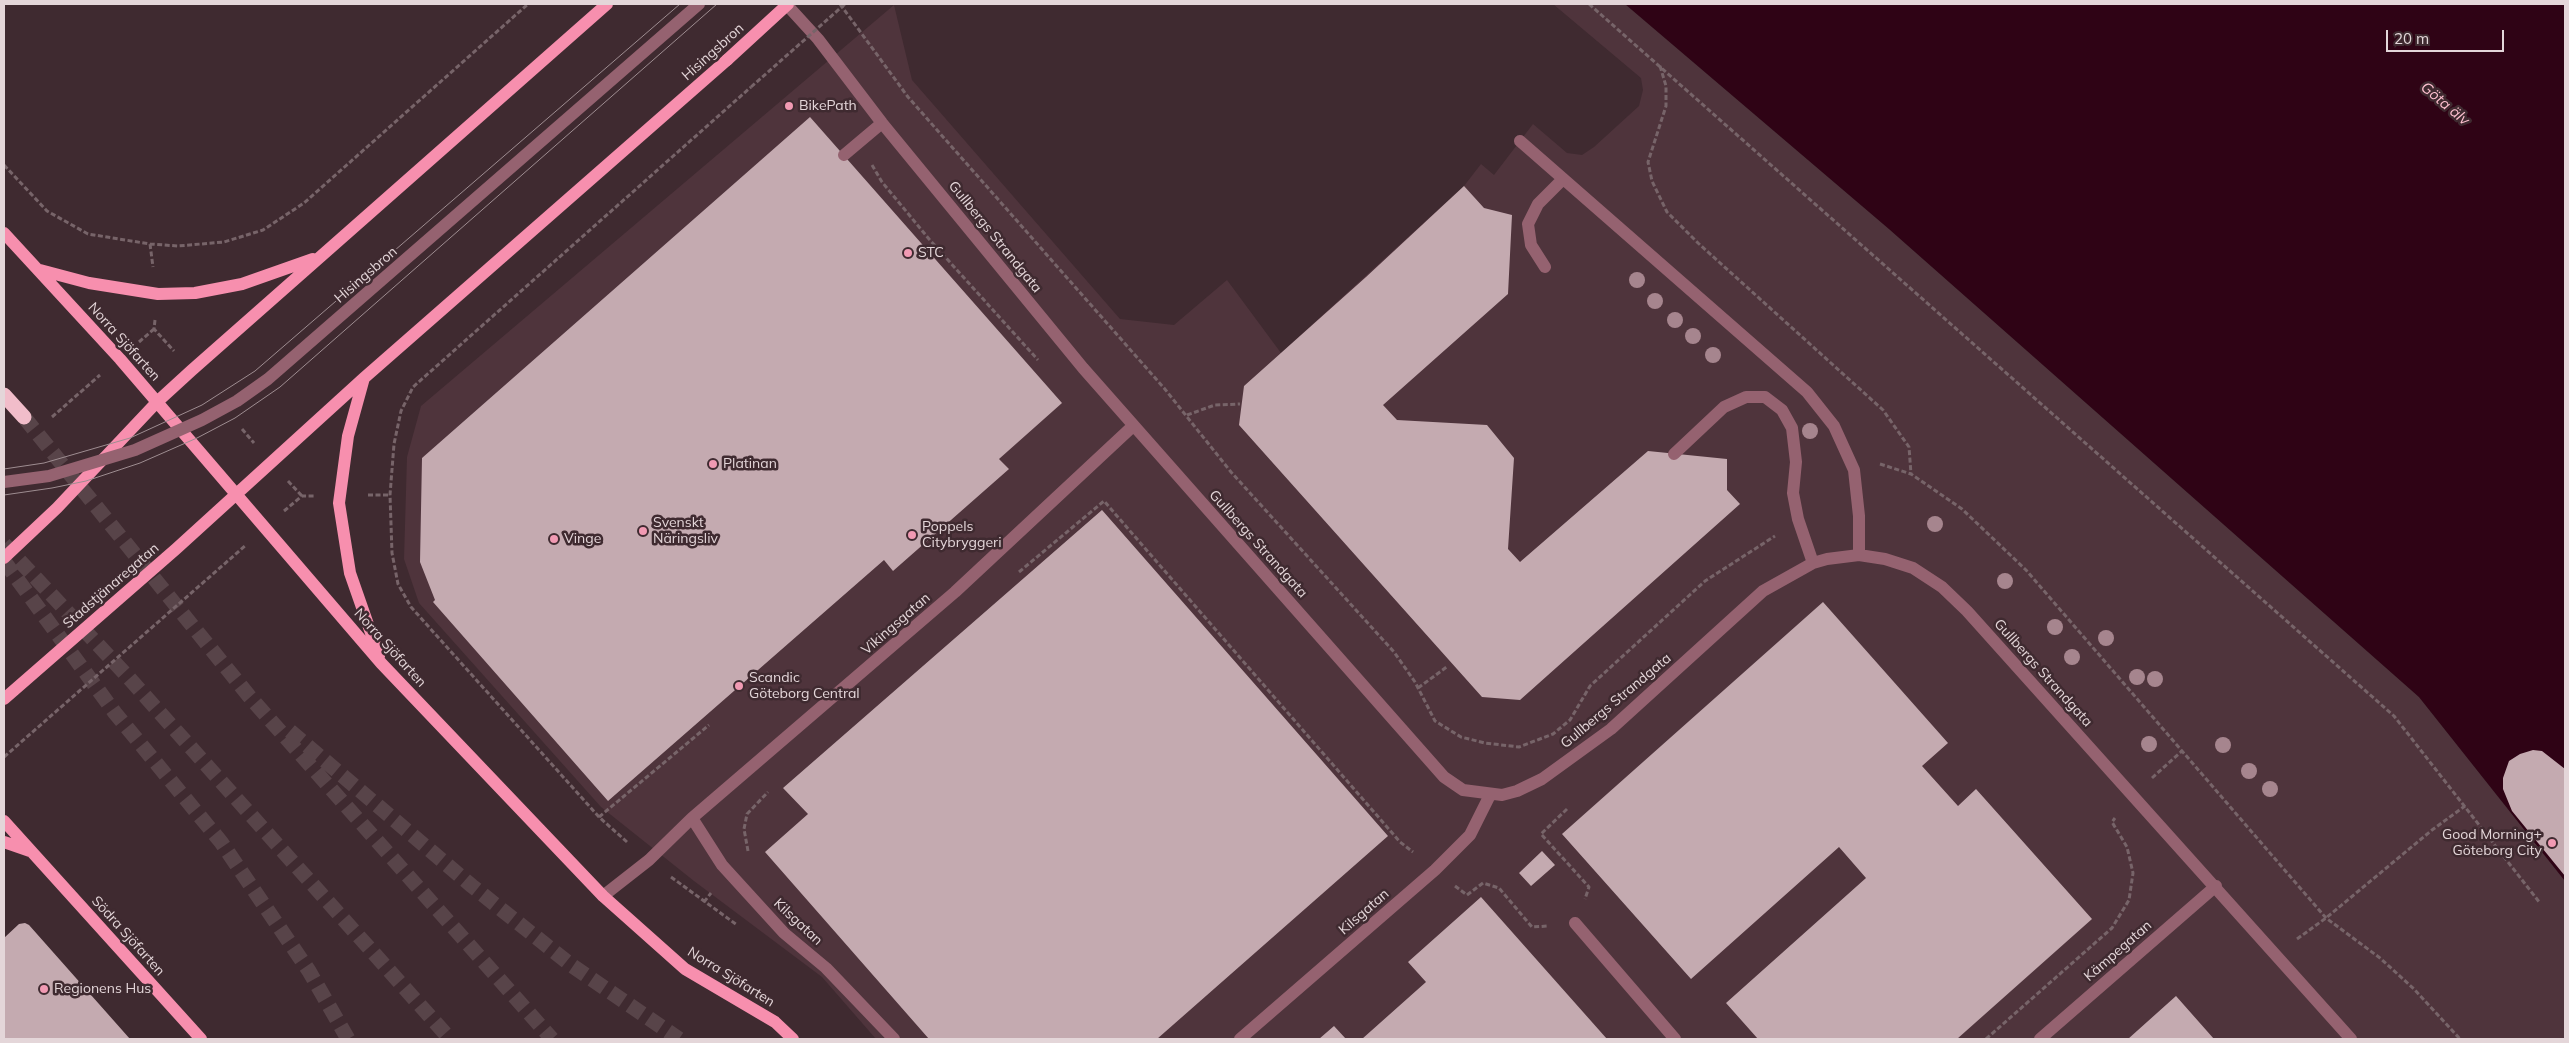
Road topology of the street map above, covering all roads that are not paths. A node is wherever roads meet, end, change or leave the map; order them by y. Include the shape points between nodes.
1 (607, 4) edge
2 (699, 4) edge
3 (787, 4) edge
4 (882, 123) junction
5 (1520, 141) dead end
6 (844, 155) dead end
7 (1564, 179) junction
8 (4, 233) edge
9 (320, 257) junction
10 (1545, 267) dead end
11 (39, 270) junction
12 (364, 378) junction
13 (4, 395) edge
14 (157, 402) junction
15 (24, 418) tunnel mouth
16 (1133, 426) junction
17 (1674, 454) dead end
18 (4, 482) edge
19 (235, 492) junction
20 (1859, 555) junction
21 (4, 558) edge
22 (1813, 563) junction
23 (381, 663) junction
24 (4, 699) edge
25 (1490, 794) junction
26 (692, 818) junction
27 (4, 821) edge
28 (4, 842) edge
29 (34, 852) junction
30 (2216, 886) junction
31 (603, 896) junction
32 (1575, 924) road end
33 (201, 1039) edge
34 (793, 1039) edge
35 (894, 1039) edge
36 (1240, 1039) edge
37 (1675, 1039) edge
38 (2040, 1039) edge
39 (2351, 1039) edge

1 - 9 main road
2 - 18 street, Hisingsbron, bridge via 268,379 237,401 136,450 49,476
3 - 4 street, Gullbergs Strandgata
3 - 12 main road, Hisingsbron, bridge
4 - 6 street
4 - 16 street, Gullbergs Strandgata
5 - 7 street
7 - 10 street via 1538,204 1528,224 1531,245
7 - 20 street via 1807,392 1834,426 1854,470
8 - 11 main road, Norra Sjöfarten
9 - 11 main road via 242,284 195,293 158,294 99,285
9 - 14 main road
11 - 14 main road, Norra Sjöfarten
12 - 19 main road, Hisingsbron
12 - 23 main road via 348,436 339,496 350,574
13 - 15 highway
14 - 19 main road, Norra Sjöfarten
14 - 21 main road via 57,508
16 - 25 street, Gullbergs Strandgata via 1444,777 1463,790
16 - 26 street, Vikingsgatan via 955,592
17 - 22 street via 1724,407 1746,398 1765,397 1782,410 1792,428 1796,462 1793,493
19 - 23 main road, Norra Sjöfarten
19 - 24 main road, Stadstjänaregatan via 176,549
20 - 22 street, Gullbergs Strandgata
20 - 30 street, Gullbergs Strandgata via 1913,568 1942,587
22 - 25 street, Gullbergs Strandgata via 1763,592 1611,729 1576,756 1517,791
23 - 31 main road, Norra Sjöfarten
25 - 36 street, Kilsgatan via 1470,835 1435,870
26 - 31 street, Vikingsgatan via 650,860
26 - 35 street, Kilsgatan via 722,865 784,933 826,968
27 - 29 main road, Södra Sjöfarten
28 - 29 main road, Södra Sjöfarten
29 - 33 main road, Södra Sjöfarten
30 - 38 street, Kämpegatan
30 - 39 street, Gullbergs Strandgata
31 - 34 main road, Norra Sjöfarten via 685,969 775,1022
32 - 37 street

